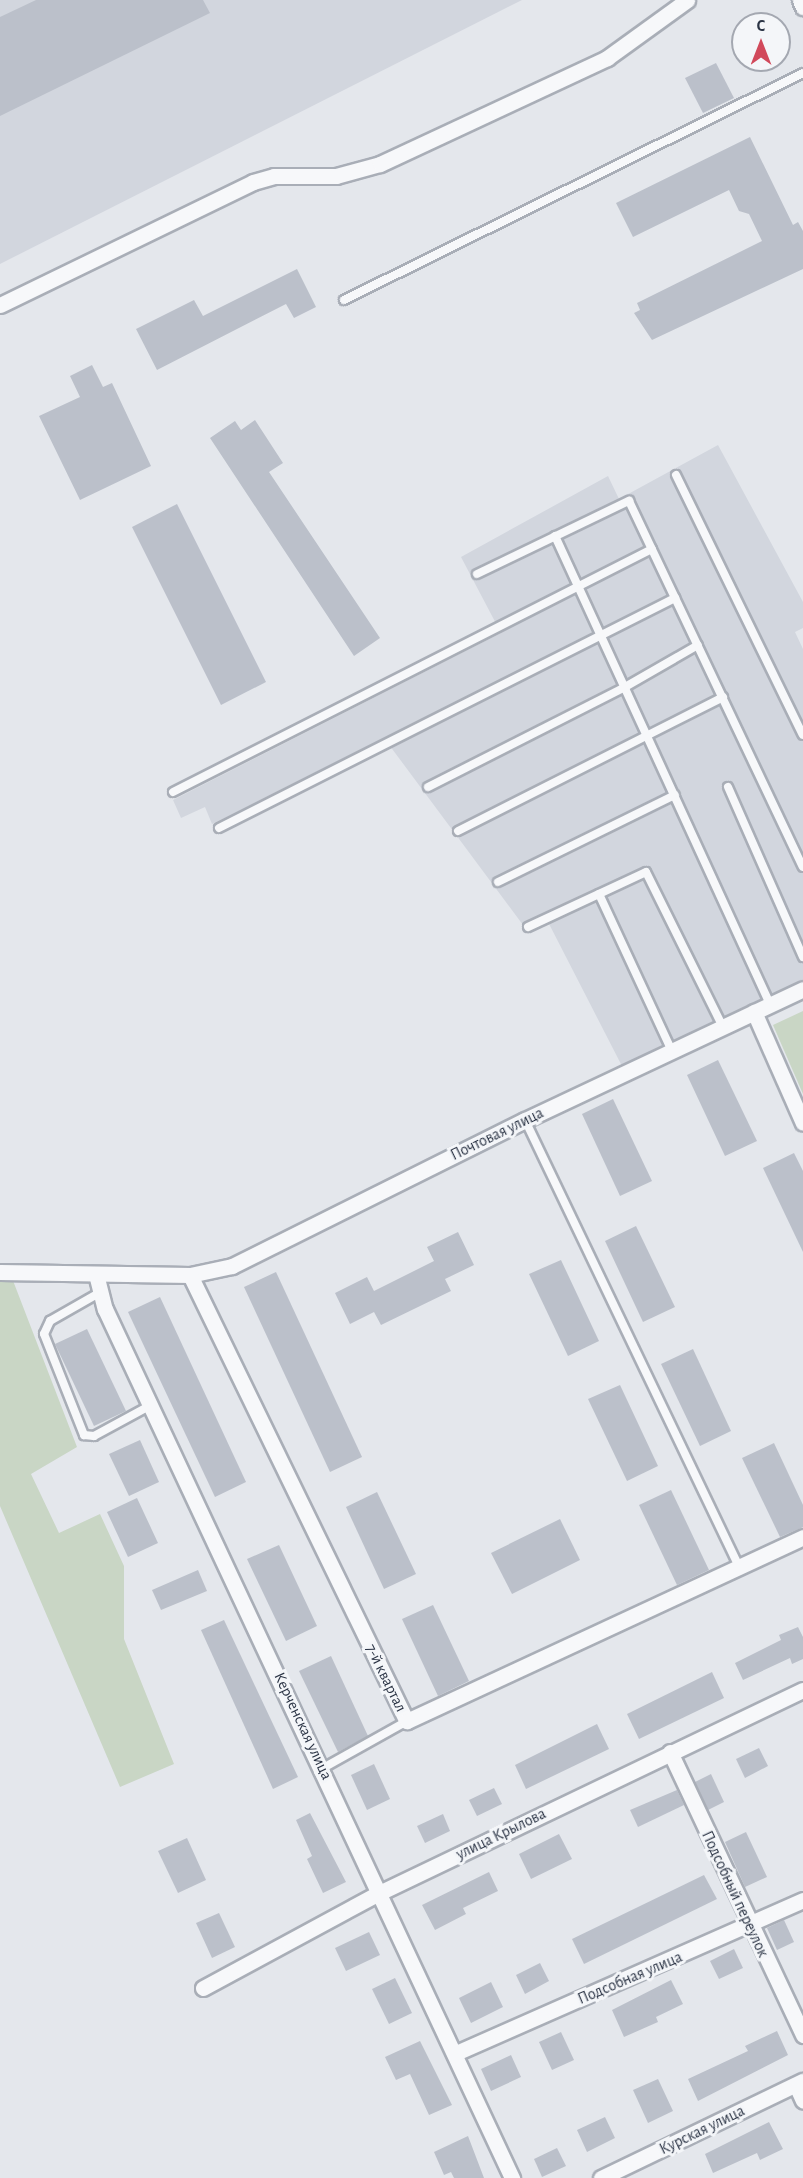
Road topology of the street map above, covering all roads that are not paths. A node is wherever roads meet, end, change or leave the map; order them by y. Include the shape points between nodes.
1 (687, 0) edge
2 (800, 0) edge
3 (803, 7) edge
4 (803, 73) edge
5 (344, 300) dead end
6 (0, 305) edge
7 (676, 475) dead end
8 (555, 536) junction
9 (652, 549) junction
10 (477, 574) dead end
11 (579, 587) junction
12 (675, 598) junction
13 (600, 634) junction
14 (698, 645) junction
15 (625, 687) junction
16 (723, 698) junction
17 (803, 735) edge
18 (647, 736) junction
19 (428, 787) dead end
20 (728, 787) dead end
21 (173, 792) dead end
22 (675, 795) junction
23 (219, 828) dead end
24 (458, 831) dead end
25 (803, 867) edge
26 (498, 882) dead end
27 (599, 894) junction
28 (528, 927) dead end
29 (803, 957) edge
30 (803, 989) edge
31 (771, 1004) junction
32 (754, 1012) junction
33 (723, 1027) junction
34 (672, 1051) junction
35 (525, 1120) junction
36 (803, 1123) edge
37 (0, 1272) edge
38 (96, 1274) junction
39 (190, 1275) junction
40 (99, 1293) junction
41 (151, 1405) junction
42 (803, 1536) edge
43 (739, 1566) junction
44 (803, 1690) edge
45 (407, 1721) junction
46 (670, 1752) junction
47 (323, 1768) junction
48 (377, 1894) junction
49 (803, 1900) edge
50 (749, 1927) junction
51 (203, 1988) dead end
52 (803, 2035) edge
53 (456, 2053) junction
54 (799, 2083) edge
55 (803, 2101) edge
56 (512, 2178) edge
57 (601, 2178) edge

1 - 6 street via 607,58 380,164 336,176 283,175 253,182
2 - 3 street
4 - 5 lane
7 - 17 lane
8 - 9 lane via 629,501
8 - 10 lane
8 - 11 lane
9 - 11 lane
9 - 12 lane
11 - 13 lane
11 - 21 lane
12 - 13 lane
12 - 14 lane
13 - 15 lane
13 - 23 lane
14 - 15 lane
14 - 16 lane
15 - 18 lane
15 - 19 lane
16 - 18 lane
16 - 25 lane
18 - 22 lane
18 - 24 lane
20 - 29 lane
22 - 26 lane
22 - 31 lane
27 - 28 lane
27 - 33 lane via 646,872
27 - 34 lane
30 - 31 street, Почтовая улица
31 - 32 street, Почтовая улица
32 - 33 street, Почтовая улица
32 - 36 street
33 - 34 street, Почтовая улица
34 - 35 street, Почтовая улица
35 - 39 street, Почтовая улица via 232,1266
35 - 43 lane
37 - 38 street, Почтовая улица
38 - 39 street, Почтовая улица
38 - 40 street, Керченская улица
39 - 45 street, 7-й квартал
40 - 41 street, Керченская улица
40 - 41 lane via 50,1321 44,1334 84,1435 94,1436
41 - 47 street, Керченская улица
42 - 43 street, 7-й квартал
43 - 45 street, 7-й квартал
44 - 46 street, улица Крылова
45 - 47 lane
46 - 48 street, улица Крылова
46 - 50 street, Подсобный переулок
47 - 48 street, Керченская улица
48 - 51 street, улица Крылова
48 - 53 street, Керченская улица
49 - 50 street, Подсобная улица
50 - 52 street, Подсобный переулок
50 - 53 street, Подсобная улица
53 - 56 street, Керченская улица
54 - 55 street
54 - 57 street, Курская улица

